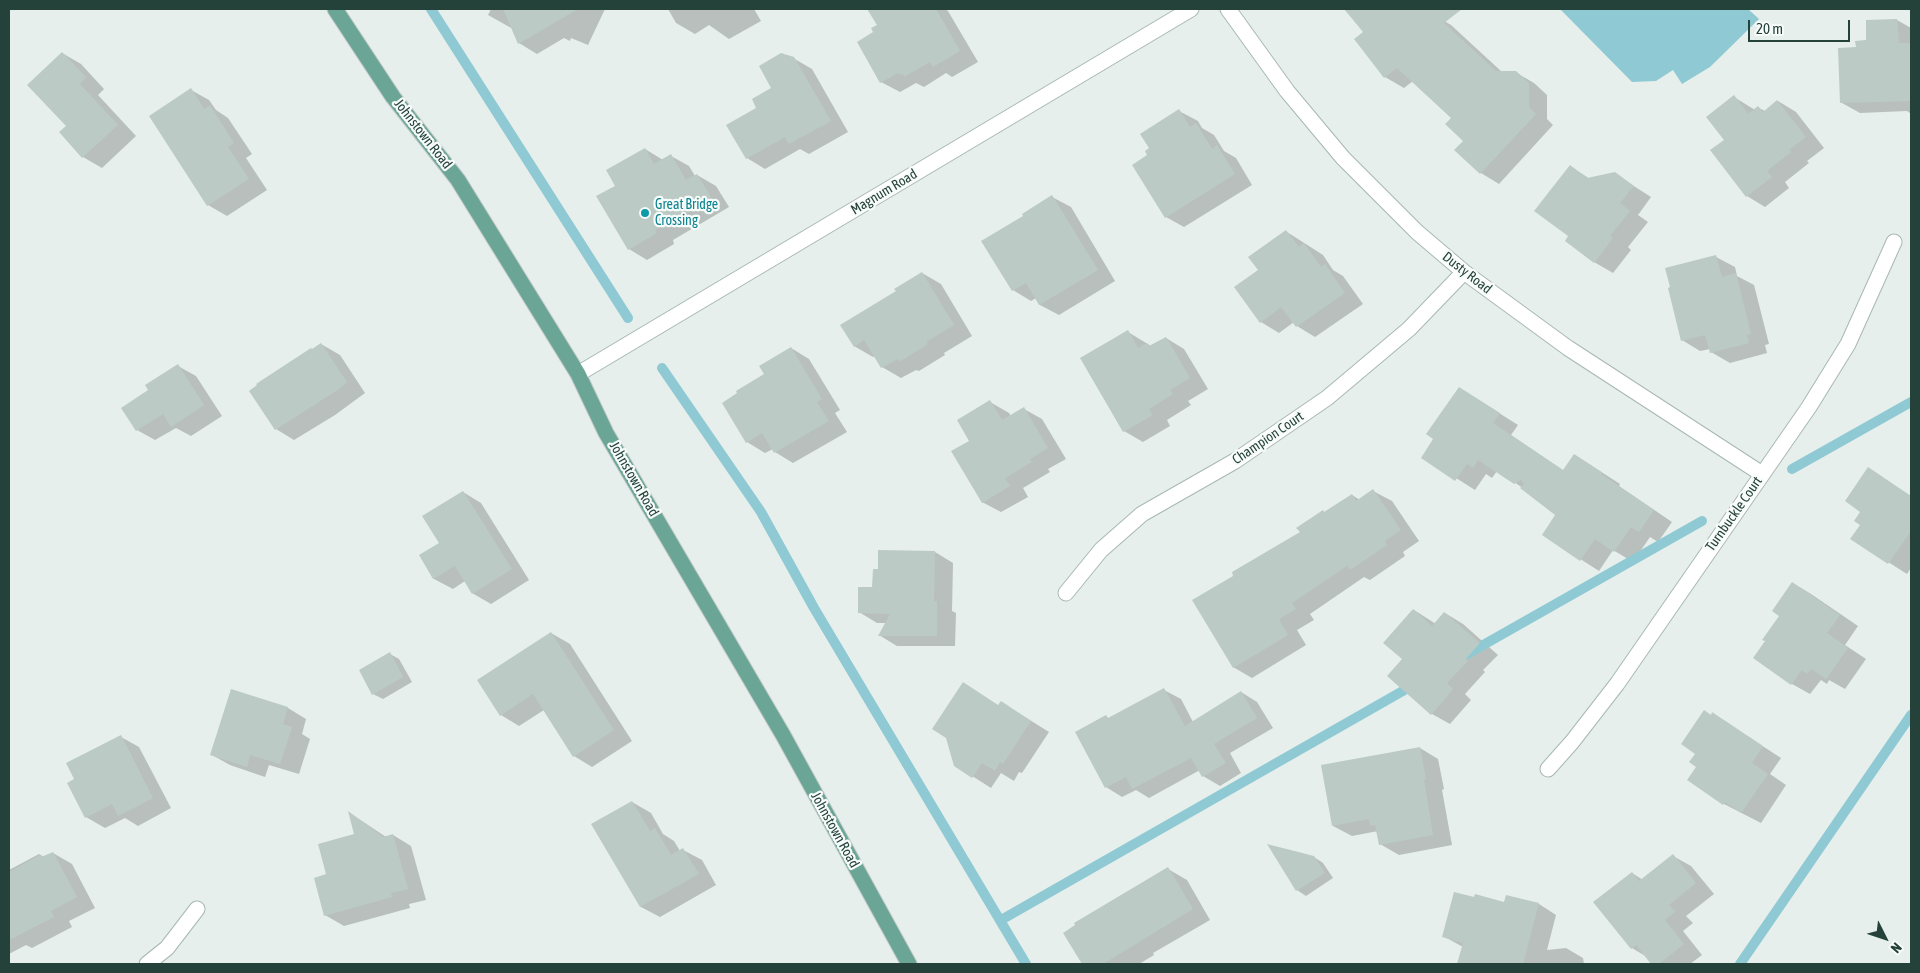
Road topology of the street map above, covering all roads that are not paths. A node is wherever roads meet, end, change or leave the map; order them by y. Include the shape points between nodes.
1 (335, 9) edge
2 (1191, 9) edge
3 (1228, 9) edge
4 (1894, 242) dead end
5 (1464, 272) junction
6 (578, 374) junction
7 (1762, 474) junction
8 (1066, 593) dead end
9 (1548, 769) dead end
10 (197, 909) dead end
11 (147, 964) edge
12 (909, 964) edge

1 - 6 main road, Johnstown Road via 394,97 456,177
2 - 6 street, Magnum Road
3 - 5 street, Dusty Road via 1287,92 1343,158
4 - 7 street, Turnbuckle Court via 1848,344
5 - 7 street, Dusty Road via 1568,348
5 - 8 street, Champion Court via 1409,329 1327,398 1235,461 1142,514 1101,550
6 - 12 main road, Johnstown Road via 606,433 783,735
7 - 9 street, Turnbuckle Court via 1617,684
10 - 11 street via 167,948

